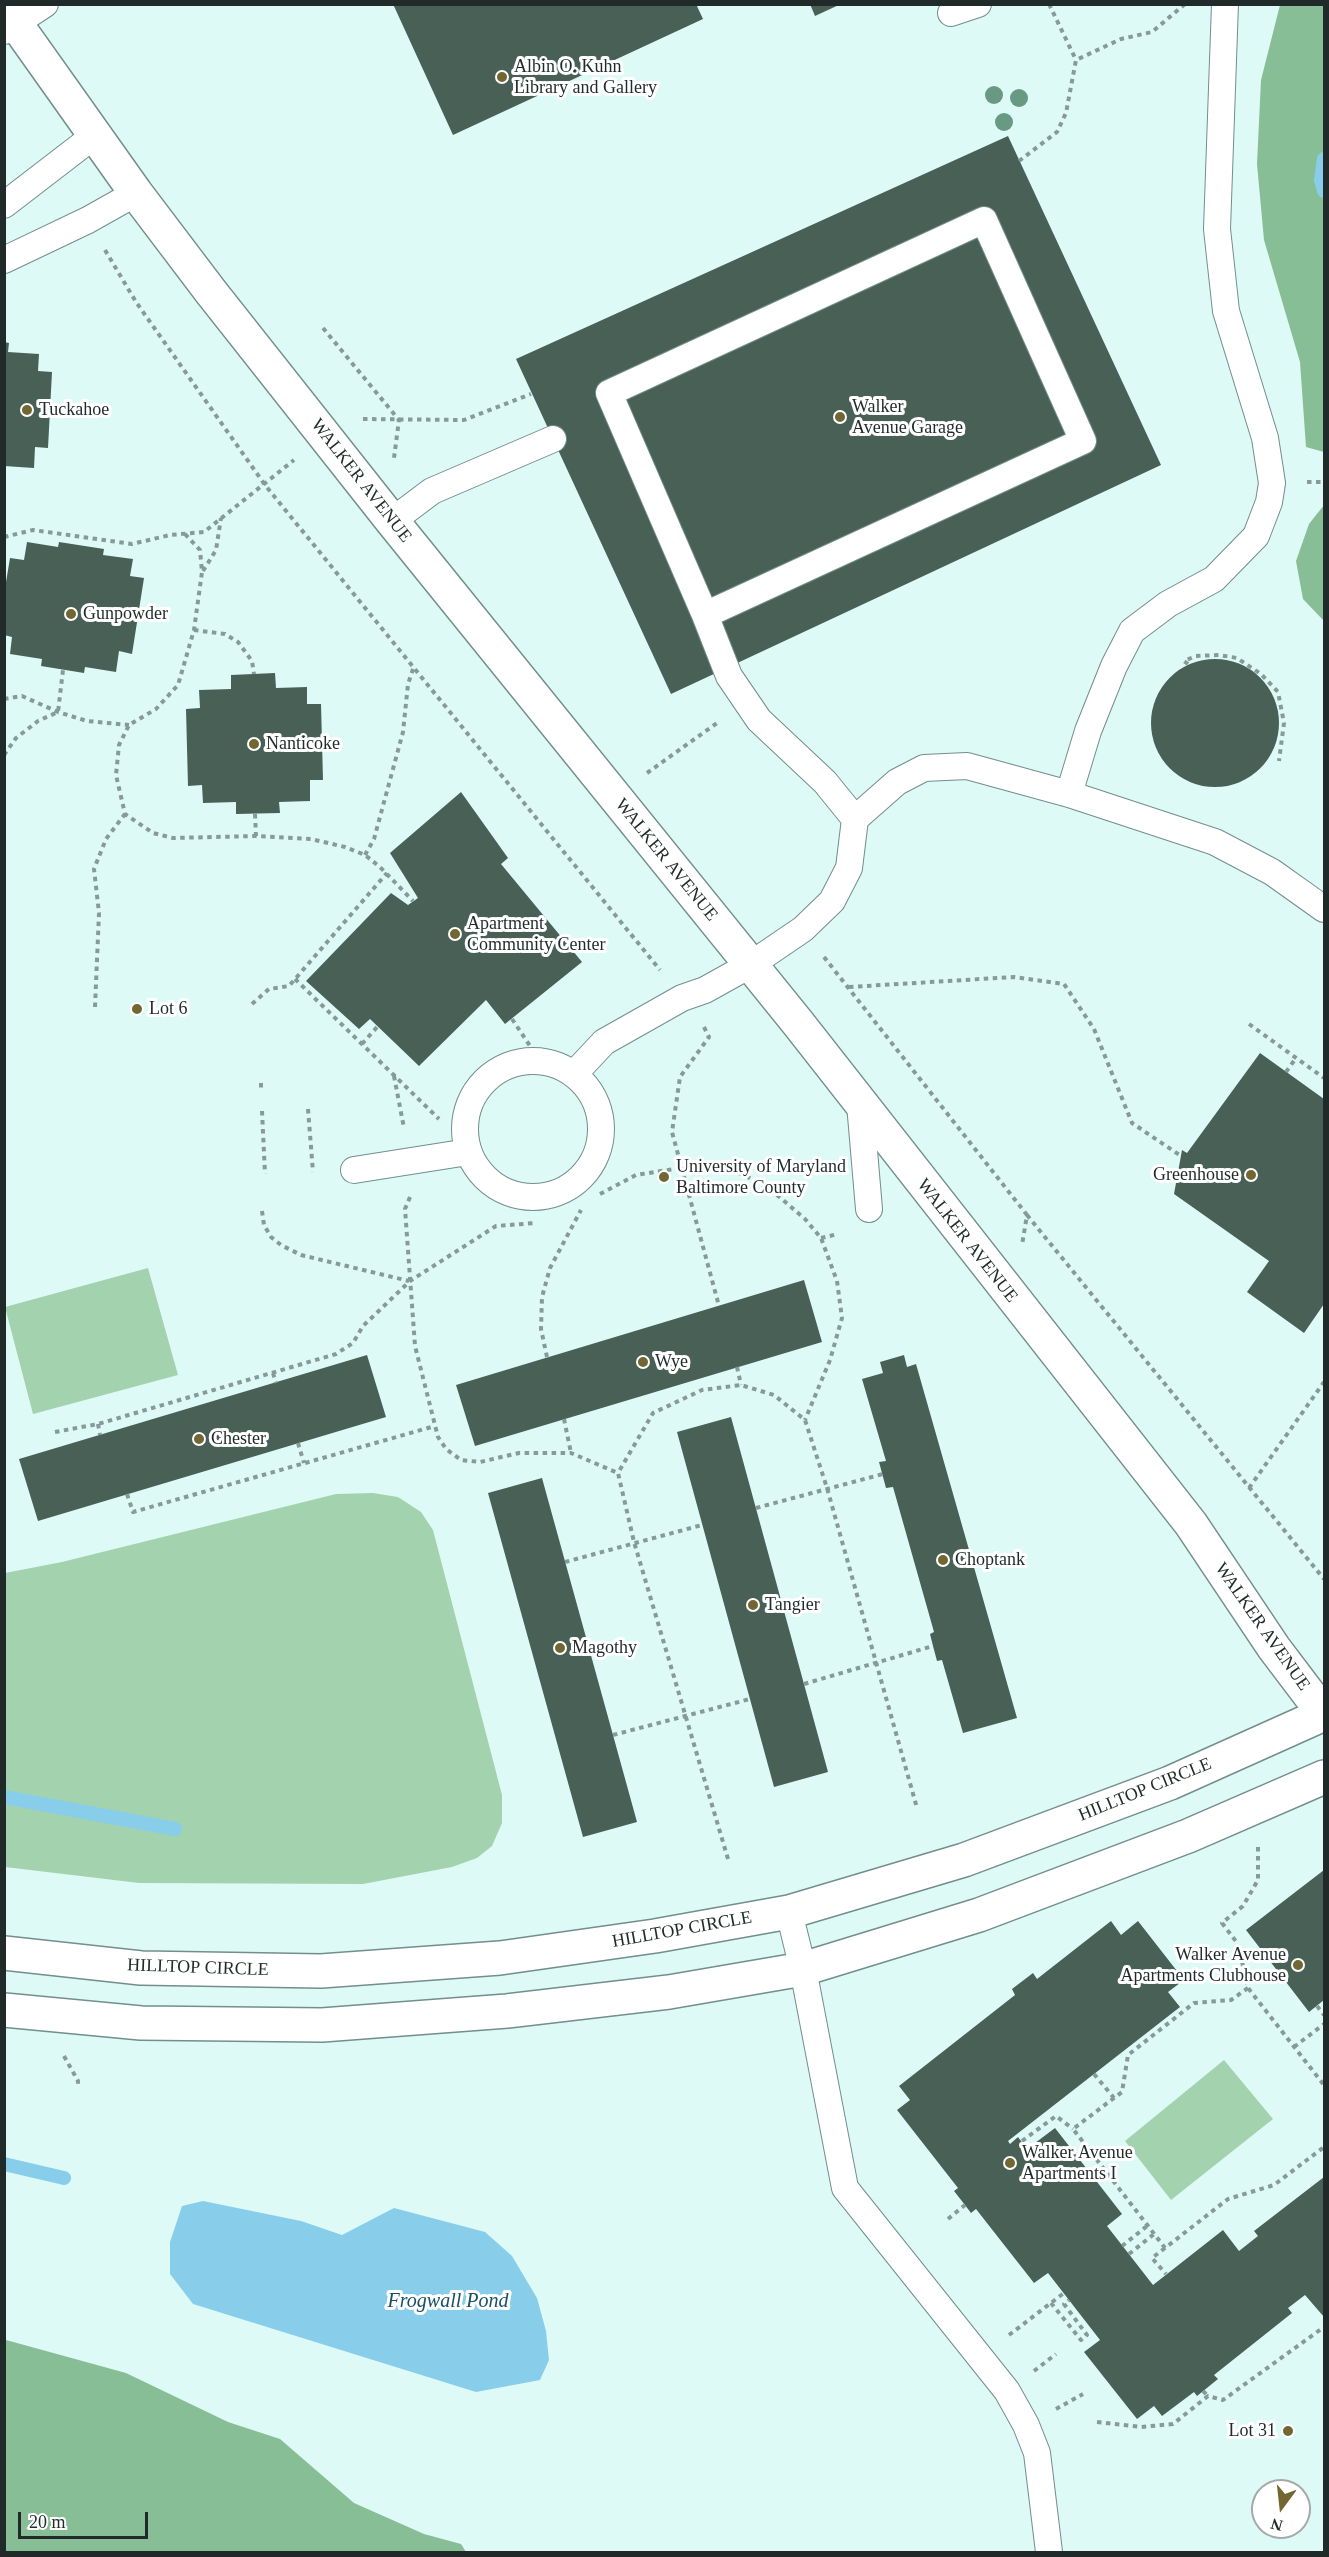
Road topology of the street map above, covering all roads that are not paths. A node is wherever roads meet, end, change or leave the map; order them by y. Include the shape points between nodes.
1 (45, 4) edge
2 (978, 4) edge
3 (1225, 4) edge
4 (951, 13) dead end
5 (8, 21) edge
6 (95, 135) junction
7 (136, 193) junction
8 (4, 205) edge
9 (4, 260) edge
10 (553, 439) dead end
11 (392, 521) junction
12 (705, 615) junction
13 (1070, 794) junction
14 (855, 819) junction
15 (1324, 909) edge
16 (750, 965) junction
17 (574, 1074) junction
18 (860, 1104) junction
19 (468, 1152) junction
20 (354, 1170) dead end
21 (869, 1209) dead end
22 (1324, 1714) edge
23 (1324, 1777) edge
24 (789, 1912) junction
25 (4, 1953) edge
26 (804, 1969) junction
27 (4, 2010) edge
28 (1044, 2549) edge

1 - 5 lane
2 - 4 lane
3 - 13 lane via 1217,229 1226,310 1265,438 1272,483 1269,502 1256,536 1214,579 1168,604 1132,632 1088,731
5 - 6 street, WALKER AVENUE
6 - 7 street, WALKER AVENUE
6 - 8 lane
7 - 9 lane
7 - 11 street, WALKER AVENUE
10 - 11 lane via 432,491
11 - 16 street, WALKER AVENUE
12 - 12 lane via 609,393 984,220 1083,441
12 - 14 lane via 729,676 759,720 825,782
13 - 14 lane via 967,766 924,768 897,782
13 - 15 lane via 1215,842 1272,872
14 - 16 lane via 849,868 832,901 803,930
16 - 17 lane via 604,1042
16 - 18 street, WALKER AVENUE
17 - 19 lane via 552,1062 527,1060 503,1066 483,1081 469,1102 464,1126
17 - 19 lane via 588,1088 602,1124 593,1162 565,1189 546,1196 517,1194 490,1182
18 - 21 lane
18 - 22 street, WALKER AVENUE via 1191,1524 1274,1648
19 - 20 lane
22 - 24 street, HILLTOP CIRCLE via 1170,1783 964,1860
23 - 26 street via 1188,1836 990,1910
24 - 25 street, HILLTOP CIRCLE via 500,1958 321,1971 141,1968
24 - 26 lane
26 - 27 street via 669,1992 507,2011 322,2025 141,2023
26 - 28 lane via 844,2188 1017,2408 1037,2453 1044,2496

